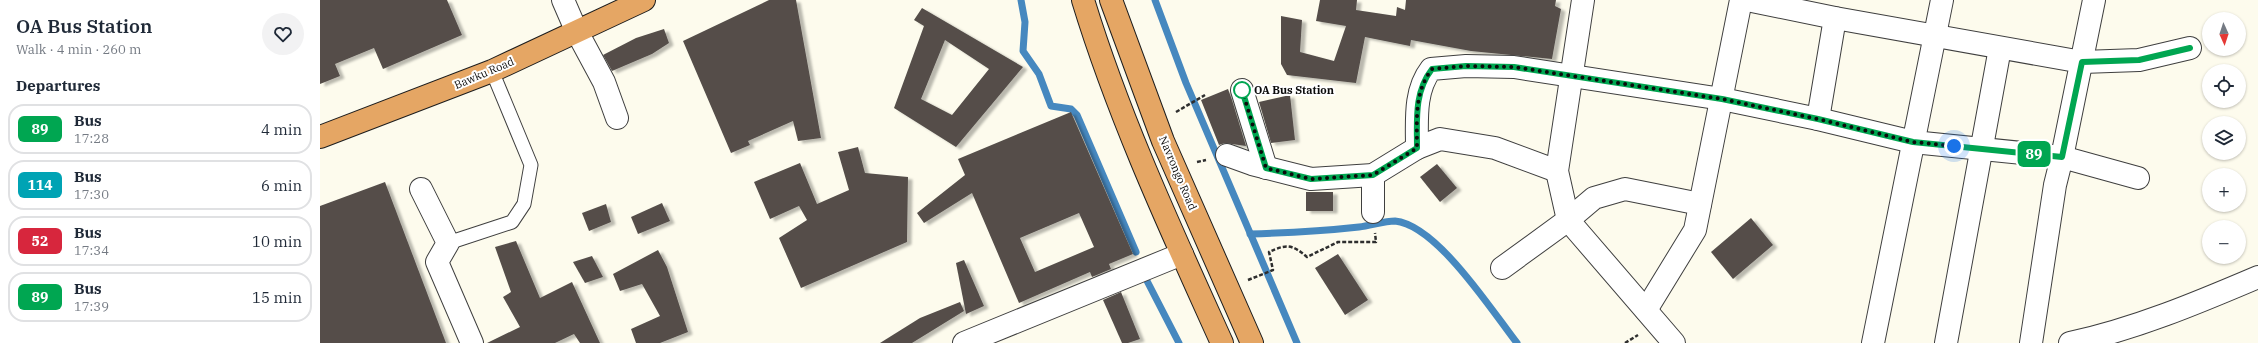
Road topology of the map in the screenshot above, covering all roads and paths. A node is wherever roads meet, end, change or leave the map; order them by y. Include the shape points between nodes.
1 (563, 0) edge
2 (644, 0) edge
3 (1083, 0) edge
4 (1111, 0) edge
5 (1583, 0) edge
6 (1741, 0) edge
7 (1747, 0) edge
8 (1942, 0) edge
9 (2094, 0) edge
10 (1835, 18) junction
11 (576, 30) junction
12 (1934, 36) junction
13 (2000, 48) junction
14 (2190, 48) dead end
15 (2082, 62) junction
16 (492, 71) junction
17 (1570, 77) junction
18 (1242, 90) dead end
19 (1204, 95) dead end
20 (1722, 99) junction
21 (1176, 112) dead end
22 (617, 118) dead end
23 (1818, 119) junction
24 (320, 137) edge
25 (1913, 142) junction
26 (1417, 148) junction
27 (1981, 148) junction
28 (1227, 154) dead end
29 (2062, 157) junction
30 (1266, 168) junction
31 (1557, 171) junction
32 (1373, 175) junction
33 (2138, 178) dead end
34 (421, 189) dead end
35 (1700, 204) junction
36 (1373, 212) dead end
37 (1568, 220) junction
38 (1376, 242) dead end
39 (448, 243) junction
40 (1182, 254) junction
41 (1502, 268) dead end
42 (2258, 277) edge
43 (1246, 281) dead end
44 (1646, 310) junction
45 (472, 343) edge
46 (964, 343) edge
47 (1222, 343) edge
48 (1252, 343) edge
49 (1674, 343) edge
50 (1873, 343) edge
51 (1946, 343) edge
52 (2031, 343) edge
53 (2070, 343) edge

1 - 11 street
2 - 11 highway, Bawku Road
3 - 40 highway via 1129,134
4 - 48 highway, Navrongo Road via 1163,141
5 - 17 street
6 - 20 street
7 - 10 street
8 - 12 street
9 - 15 street
10 - 12 street
10 - 23 street
11 - 16 highway, Bawku Road
11 - 22 street via 604,82
12 - 13 street
12 - 25 street
13 - 15 street
13 - 27 street
14 - 15 street via 2139,60
15 - 29 street
16 - 24 highway, Bawku Road
16 - 39 lane via 532,165 524,204 512,222
17 - 20 street
17 - 26 street via 1514,67 1466,66 1432,69 1424,79 1418,103
17 - 31 street
18 - 30 street
19 - 21 path
20 - 23 street
20 - 35 street
23 - 25 street
25 - 27 street
25 - 50 street
26 - 31 street via 1440,139 1447,140 1495,148
26 - 32 street
27 - 29 street
27 - 51 street
28 - 30 street
29 - 33 street
29 - 52 street via 2054,185
30 - 32 street via 1311,179
31 - 37 street
32 - 36 street
34 - 39 street
35 - 37 street via 1625,189 1594,198
35 - 44 street via 1695,230
37 - 41 street
37 - 44 street
38 - 43 path via 1338,242 1307,257 1296,248 1282,245 1269,252 1273,270
39 - 45 street via 436,262
40 - 46 street
40 - 47 highway
42 - 53 street via 2188,307 2097,337
44 - 49 street

